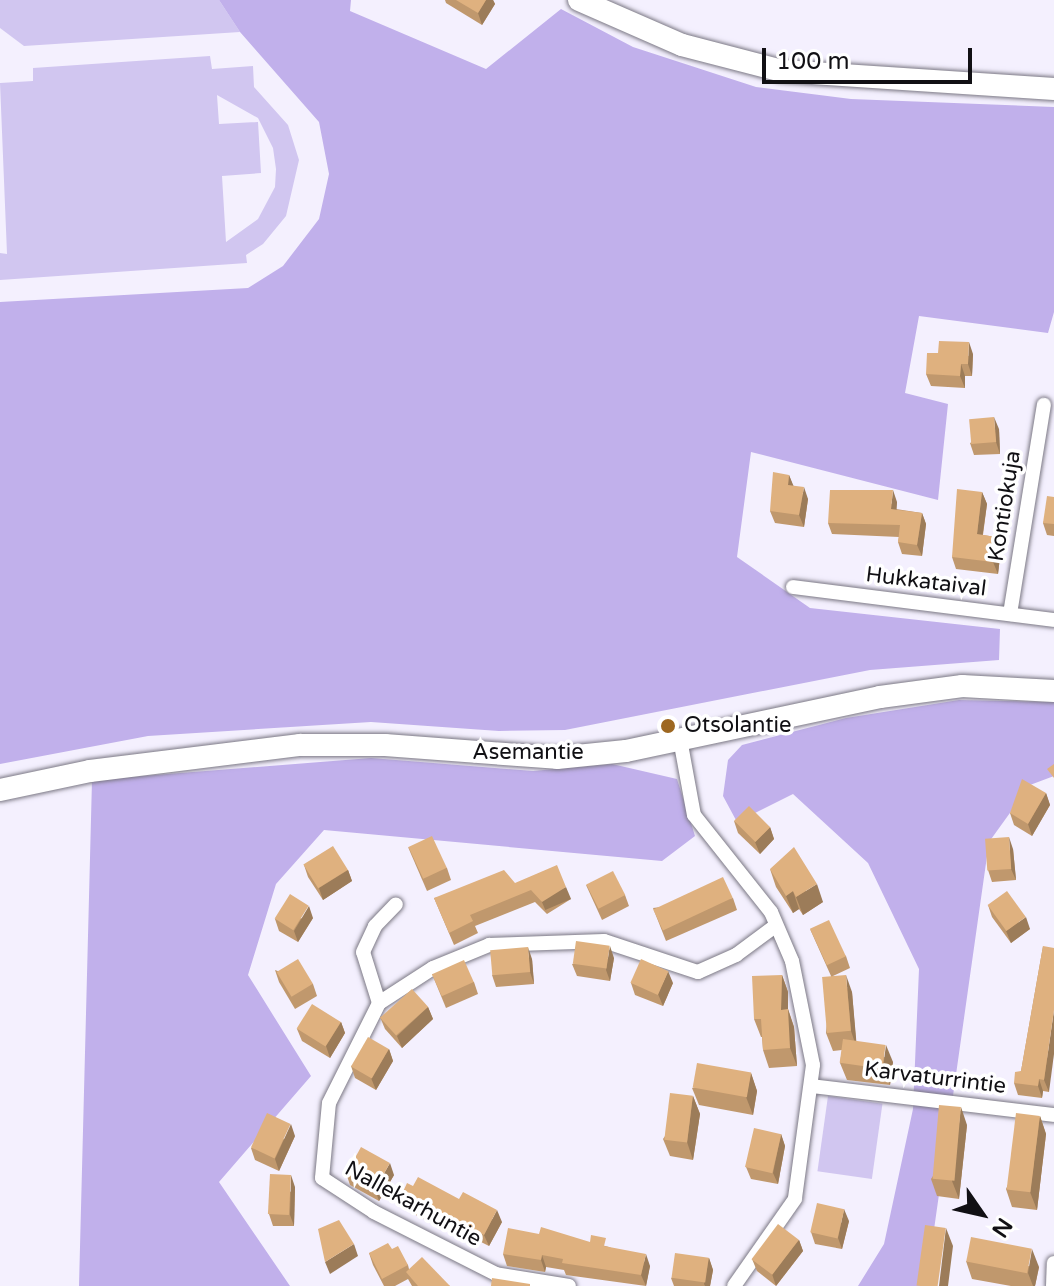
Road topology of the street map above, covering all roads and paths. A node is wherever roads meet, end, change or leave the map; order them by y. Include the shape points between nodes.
1 (579, 0) edge
2 (1054, 89) edge
3 (1044, 405) dead end
4 (793, 587) dead end
5 (1010, 614) junction
6 (1054, 620) edge
7 (1054, 691) edge
8 (680, 739) junction
9 (0, 790) edge
10 (396, 904) dead end
11 (775, 926) junction
12 (379, 1003) junction
13 (811, 1086) junction
14 (1054, 1115) edge
15 (1054, 1263) edge
16 (569, 1286) edge
17 (734, 1286) edge
18 (1053, 1286) edge

1 - 2 main road via 654,35 769,68 869,80
3 - 5 street, Kontiokuja
4 - 5 street, Hukkataival
5 - 6 street, Hukkataival
7 - 8 main road, Asemantie via 962,686 880,697
8 - 9 main road, Asemantie via 557,758 385,745 300,745 90,771
8 - 11 street via 694,815 771,912
10 - 12 street via 375,926 363,952
11 - 12 street via 736,955 698,972 604,941 489,945 433,968
11 - 13 street via 802,990
12 - 16 street, Nallekarhuntie via 329,1103 322,1178 374,1212 496,1274
13 - 14 street, Karvaturrintie
13 - 17 street via 795,1199
15 - 18 street

